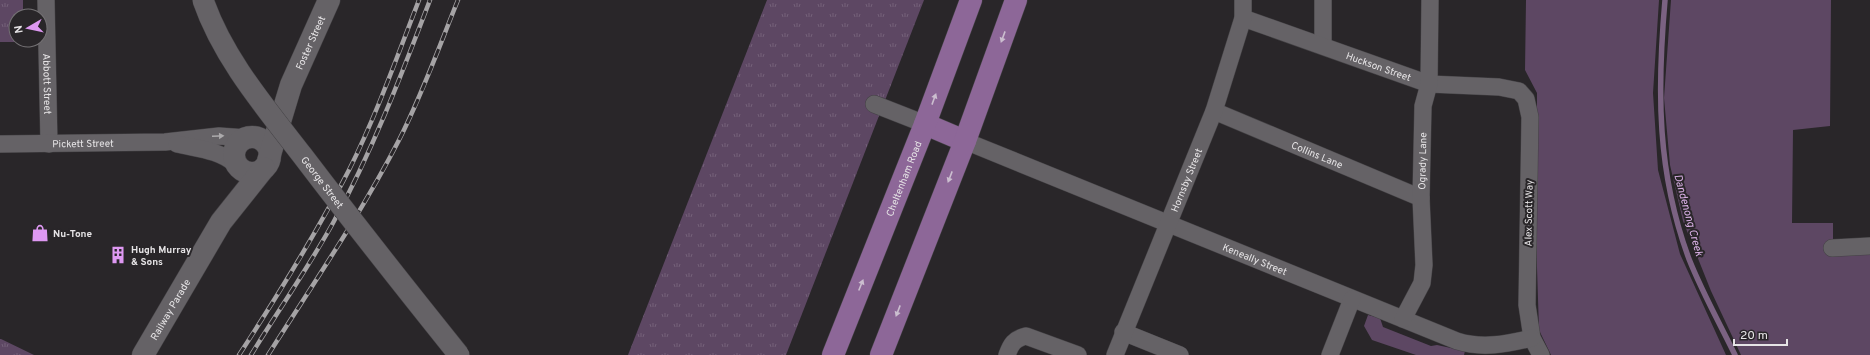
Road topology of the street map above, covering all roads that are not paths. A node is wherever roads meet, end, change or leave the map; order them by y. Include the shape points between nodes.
1 (46, 0) edge
2 (203, 0) edge
3 (329, 0) edge
4 (971, 0) edge
5 (1016, 0) edge
6 (1243, 0) edge
7 (1323, 0) edge
8 (1430, 0) edge
9 (1243, 18) junction
10 (1323, 46) junction
11 (1429, 84) junction
12 (291, 85) junction
13 (1519, 92) joint
14 (874, 104) dead end
15 (1214, 111) junction
16 (925, 124) junction
17 (248, 137) junction
18 (965, 141) junction
19 (165, 142) junction
20 (0, 144) edge
21 (49, 144) junction
22 (235, 165) junction
23 (266, 165) junction
24 (1421, 198) junction
25 (221, 222) junction
26 (1168, 224) junction
27 (1870, 246) edge
28 (1832, 248) dead end
29 (1352, 299) junction
30 (1403, 319) junction
31 (1123, 332) junction
32 (1532, 338) junction
33 (143, 355) edge
34 (459, 355) edge
35 (833, 355) edge
36 (881, 355) edge
37 (1007, 355) edge
38 (1078, 355) edge
39 (1115, 355) edge
40 (1180, 355) edge
41 (1330, 355) edge
42 (1541, 355) edge

1 - 21 street, Abbott Street
2 - 34 street, George Street, bridge via 224,45 251,88
3 - 12 main road, Foster Street
16 -> 4 main road, Cheltenham Road
5 -> 18 main road
6 - 9 street, Hornsby Street
7 - 10 street
8 - 11 street, Ogrady Lane
9 - 10 street, Huckson Street
9 - 15 street, Hornsby Street
10 - 11 street, Huckson Street
11 - 13 street, Huckson Street via 1498,87
11 - 24 street, Ogrady Lane via 1423,106
12 - 17 main road, Foster Street via 267,122
12 - 23 main road, Foster Street
13 - 32 street, Alex Scott Way via 1526,99 1530,117 1527,305
14 - 16 street
15 - 24 street, Collins Lane
15 - 26 street, Hornsby Street
16 - 18 main road
35 -> 16 main road, Cheltenham Road
19 -> 17 street, Pickett Street via 219,136
17 - 22 main road via 235,149
17 - 23 main road via 259,137 267,145 269,154
18 - 26 street, Keneally Street
18 -> 36 main road
19 - 21 street, Pickett Street
19 - 22 street, Pickett Street via 217,152
20 - 21 street, Pickett Street
22 - 23 main road via 247,173 257,172
22 - 25 main road, Railway Parade
23 - 25 main road, Railway Parade
24 - 30 street, Ogrady Lane via 1424,265 1422,283
25 - 33 main road, Railway Parade
26 - 29 street, Keneally Street
26 - 31 street, Hornsby Street
27 - 28 street
29 - 30 street, Keneally Street
29 - 41 street
30 - 32 street, Keneally Street via 1472,345 1494,346
31 - 39 street, Hornsby Street
31 - 40 street
32 - 42 street
37 - 38 street via 1012,342 1026,336

